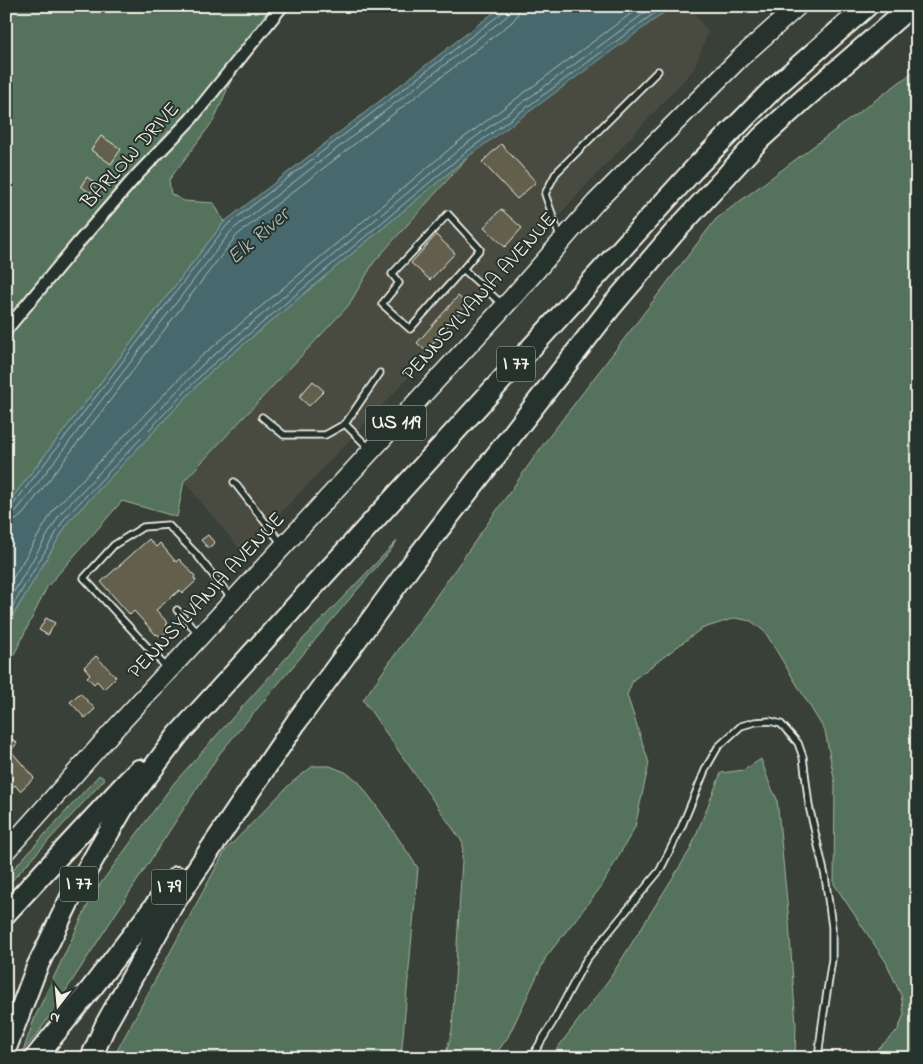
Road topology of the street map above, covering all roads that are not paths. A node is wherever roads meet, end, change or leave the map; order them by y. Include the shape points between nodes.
1 (282, 6) edge
2 (798, 6) edge
3 (867, 6) edge
4 (911, 6) edge
5 (658, 71) dead end
6 (561, 242) junction
7 (463, 269) junction
8 (504, 306) junction
9 (6, 330) edge
10 (380, 373) dead end
11 (262, 417) dead end
12 (345, 424) junction
13 (372, 450) junction
14 (234, 482) dead end
15 (284, 546) junction
16 (234, 600) junction
17 (177, 610) dead end
18 (201, 636) junction
19 (169, 670) junction
20 (297, 721) junction
21 (178, 735) junction
22 (6, 852) edge
23 (6, 913) edge
24 (6, 1048) edge
25 (38, 1055) edge
26 (91, 1058) edge
27 (531, 1058) edge
28 (818, 1058) edge

1 - 9 street, BARLOW DRIVE via 191,118 137,175
2 - 6 main road, PENNSYLVANIA AVENUE / US 119 via 673,124
3 - 21 highway, I 77 via 775,87 697,166
4 - 20 highway, I 77 via 761,138 611,306 421,552
5 - 6 lane via 556,172 545,194
6 - 8 main road, PENNSYLVANIA AVENUE / US 119
7 - 7 lane via 480,249 448,214 392,274 399,283 382,304 410,329
7 - 8 lane
8 - 13 main road, PENNSYLVANIA AVENUE / US 119
10 - 12 lane
11 - 12 lane via 284,435 325,435
12 - 13 lane
13 - 15 main road, PENNSYLVANIA AVENUE / US 119
14 - 15 lane
15 - 16 main road, PENNSYLVANIA AVENUE / US 119
16 - 18 main road, PENNSYLVANIA AVENUE / US 119
16 - 19 lane via 168,525 143,527 114,545 84,578
17 - 18 lane
18 - 19 main road, PENNSYLVANIA AVENUE / US 119
19 - 22 main road, PENNSYLVANIA AVENUE / US 119
20 - 25 highway, I 79
20 - 26 highway, I 77 via 172,906 106,1024
21 - 23 highway via 127,782
21 - 24 highway, I 77 via 123,808 70,899 37,967
27 - 28 lane via 586,960 660,870 718,747 742,726 770,721 781,724 798,743 803,757 809,806 825,876 832,927 832,959

